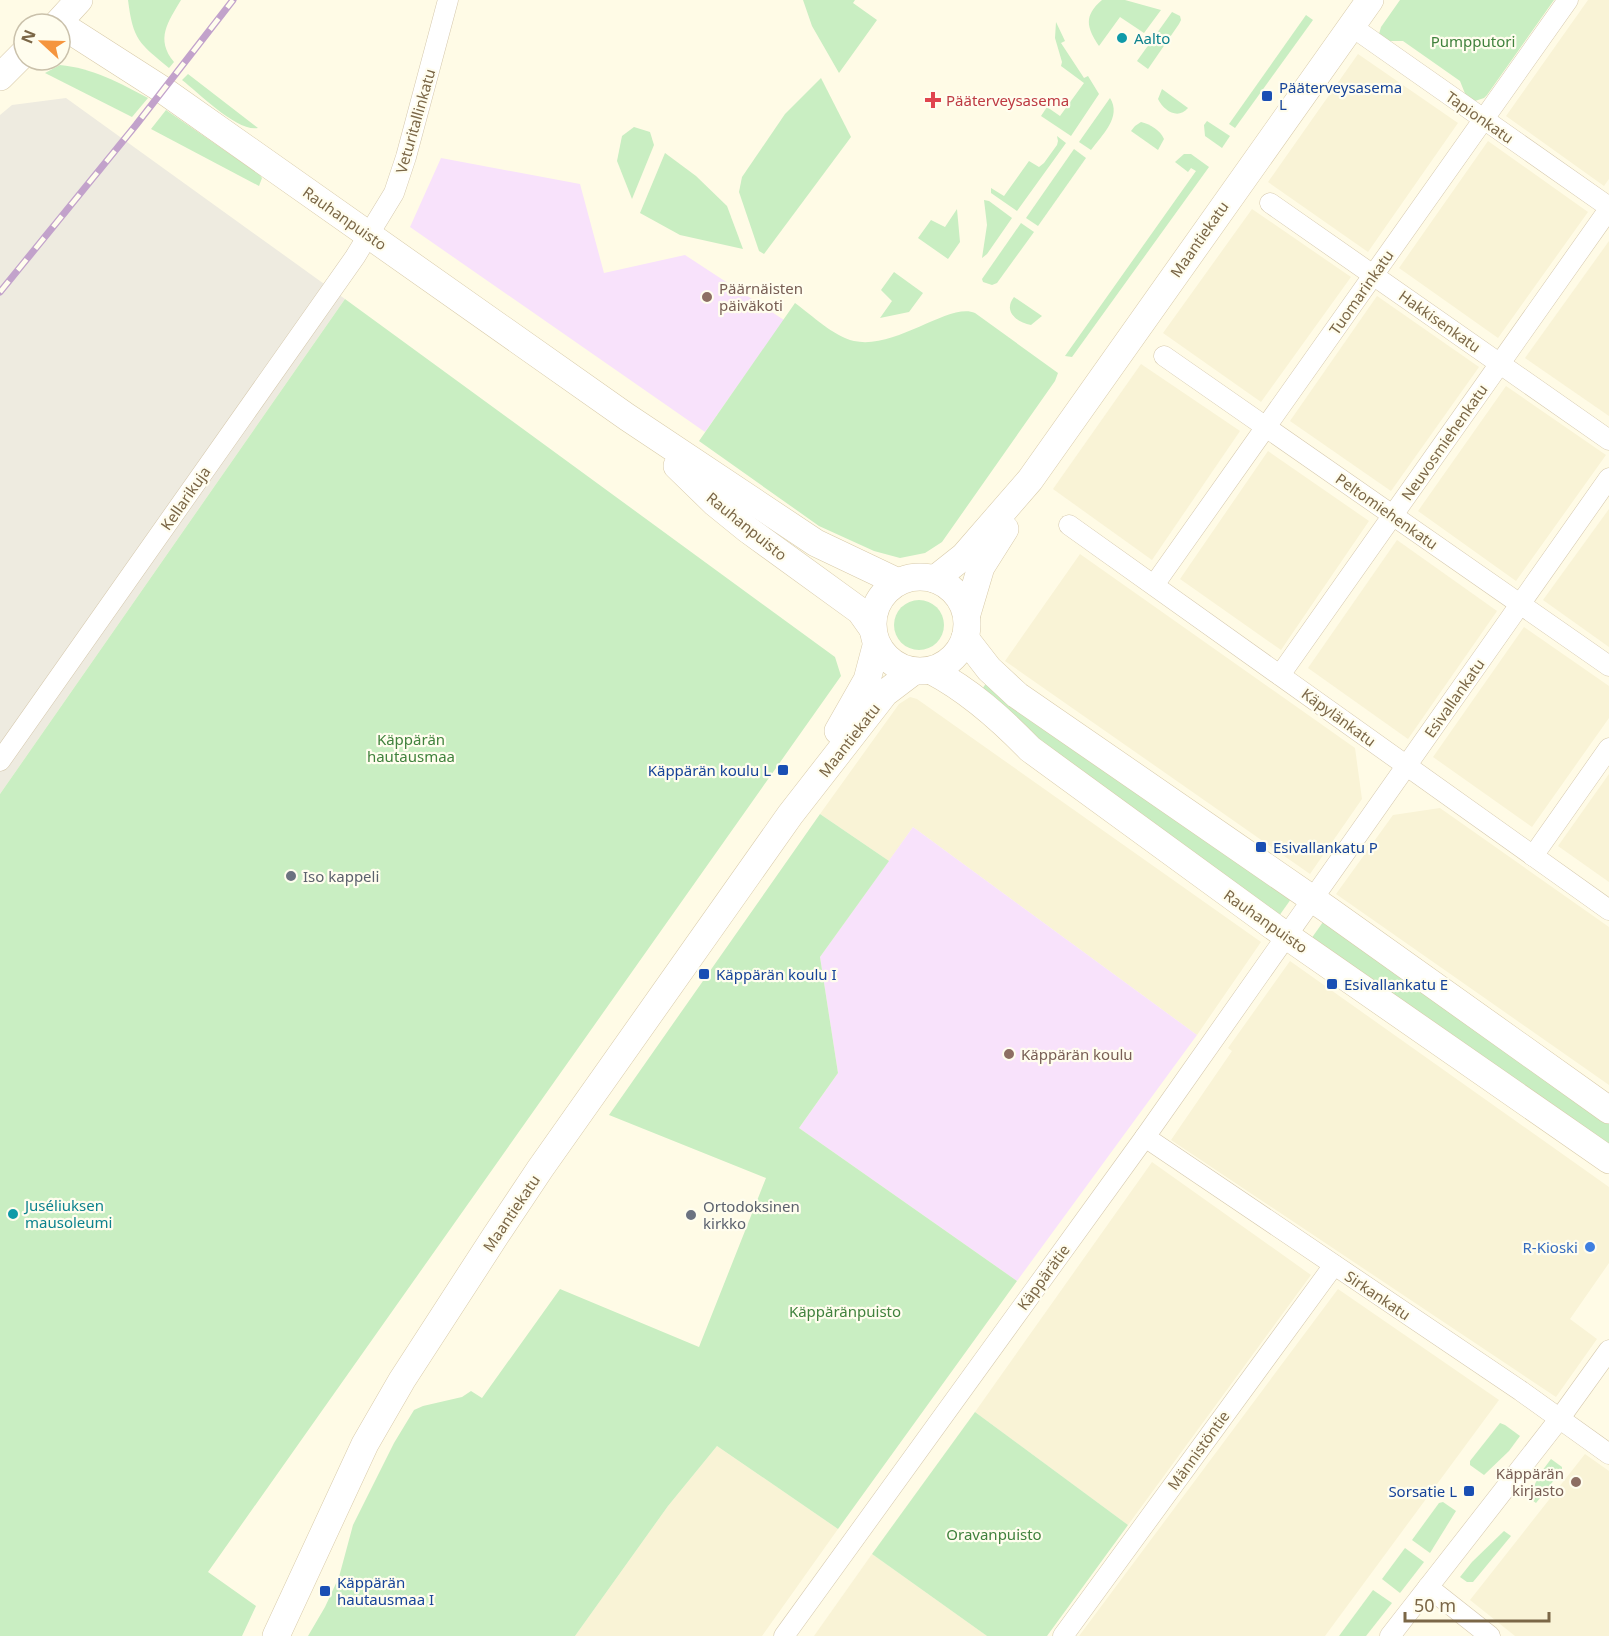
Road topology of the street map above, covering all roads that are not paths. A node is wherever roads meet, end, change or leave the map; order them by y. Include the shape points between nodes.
1 (79, 0) edge
2 (448, 0) edge
3 (1370, 0) edge
4 (1568, 0) edge
5 (69, 12) edge
6 (1351, 26) junction
7 (72, 32) edge
8 (12, 64) edge
9 (0, 76) edge
10 (1483, 120) junction
11 (1270, 203) dead end
12 (1609, 208) edge
13 (368, 235) junction
14 (1374, 274) junction
15 (1164, 356) dead end
16 (1500, 363) junction
17 (627, 417) junction
18 (1266, 426) junction
19 (1609, 440) edge
20 (1609, 478) edge
21 (1030, 480) junction
22 (1393, 515) junction
23 (1070, 525) dead end
24 (935, 579) junction
25 (898, 582) junction
26 (1154, 585) junction
27 (1520, 604) junction
28 (966, 626) junction
29 (874, 637) junction
30 (1609, 666) edge
31 (923, 671) junction
32 (1280, 675) junction
33 (1609, 748) edge
34 (0, 761) edge
35 (1406, 765) junction
36 (790, 815) junction
37 (1533, 856) junction
38 (1609, 910) edge
39 (1300, 918) junction
40 (1609, 1110) edge
41 (1145, 1137) junction
42 (1609, 1160) edge
43 (1334, 1265) junction
44 (1609, 1350) edge
45 (1560, 1418) junction
46 (1609, 1454) edge
47 (1428, 1587) junction
48 (276, 1636) edge
49 (784, 1636) edge
50 (1063, 1636) edge
51 (1390, 1636) edge
52 (1490, 1636) edge

1 - 5 main road
2 - 13 street, Veturitallinkatu via 406,158 394,193
3 - 6 main road, Maantiekatu
4 - 10 street, Tuomarinkatu
6 - 10 street, Tapionkatu
6 - 21 main road, Maantiekatu
7 - 13 main road, Rauhanpuisto via 163,90
8 - 9 main road
10 - 12 street, Tapionkatu
10 - 14 street, Tuomarinkatu
11 - 14 street, Hakkisenkatu
12 - 16 street, Neuvosmiehenkatu
13 - 17 main road, Rauhanpuisto
13 - 34 street, Kellarikuja
14 - 16 street, Hakkisenkatu
14 - 18 street, Tuomarinkatu
15 - 18 street, Peltomiehenkatu
16 - 19 street, Hakkisenkatu
16 - 22 street, Neuvosmiehenkatu
17 - 25 main road, Rauhanpuisto via 816,543
17 - 29 main road, Rauhanpuisto via 747,529 860,611
18 - 22 street, Peltomiehenkatu
18 - 26 street, Tuomarinkatu
20 - 27 street, Esivallankatu
21 - 24 main road, Maantiekatu via 964,556
21 - 28 main road, Maantiekatu via 981,567
22 - 27 street, Peltomiehenkatu
22 - 32 street, Neuvosmiehenkatu
23 - 26 street, Käpylänkatu
24 - 25 main road via 918,577
24 - 28 main road via 949,586 958,597
25 - 29 main road via 875,610
26 - 32 street, Käpylänkatu
27 - 30 street, Peltomiehenkatu
27 - 35 street, Esivallankatu
28 - 31 main road via 956,654 947,664
28 - 39 main road, Rauhanpuisto via 989,669 1017,695
29 - 31 main road via 891,661 903,668
29 - 36 main road, Maantiekatu via 867,681
31 - 36 main road, Maantiekatu via 885,693
31 - 39 main road, Rauhanpuisto via 954,683 1006,724 1030,749
32 - 35 street, Käpylänkatu
33 - 37 street
35 - 37 street, Käpylänkatu
35 - 39 street, Esivallankatu
36 - 48 main road, Maantiekatu via 540,1169 402,1380 360,1454
37 - 38 street, Käpylänkatu
39 - 40 main road, Rauhanpuisto
39 - 41 street, Käppärätie
39 - 42 main road, Rauhanpuisto
41 - 43 street, Sirkankatu
41 - 49 street, Käppärätie
43 - 45 street, Sirkankatu
43 - 50 street, Männistöntie
44 - 45 street
45 - 46 street, Sirkankatu
45 - 47 street
47 - 51 street
47 - 52 street

